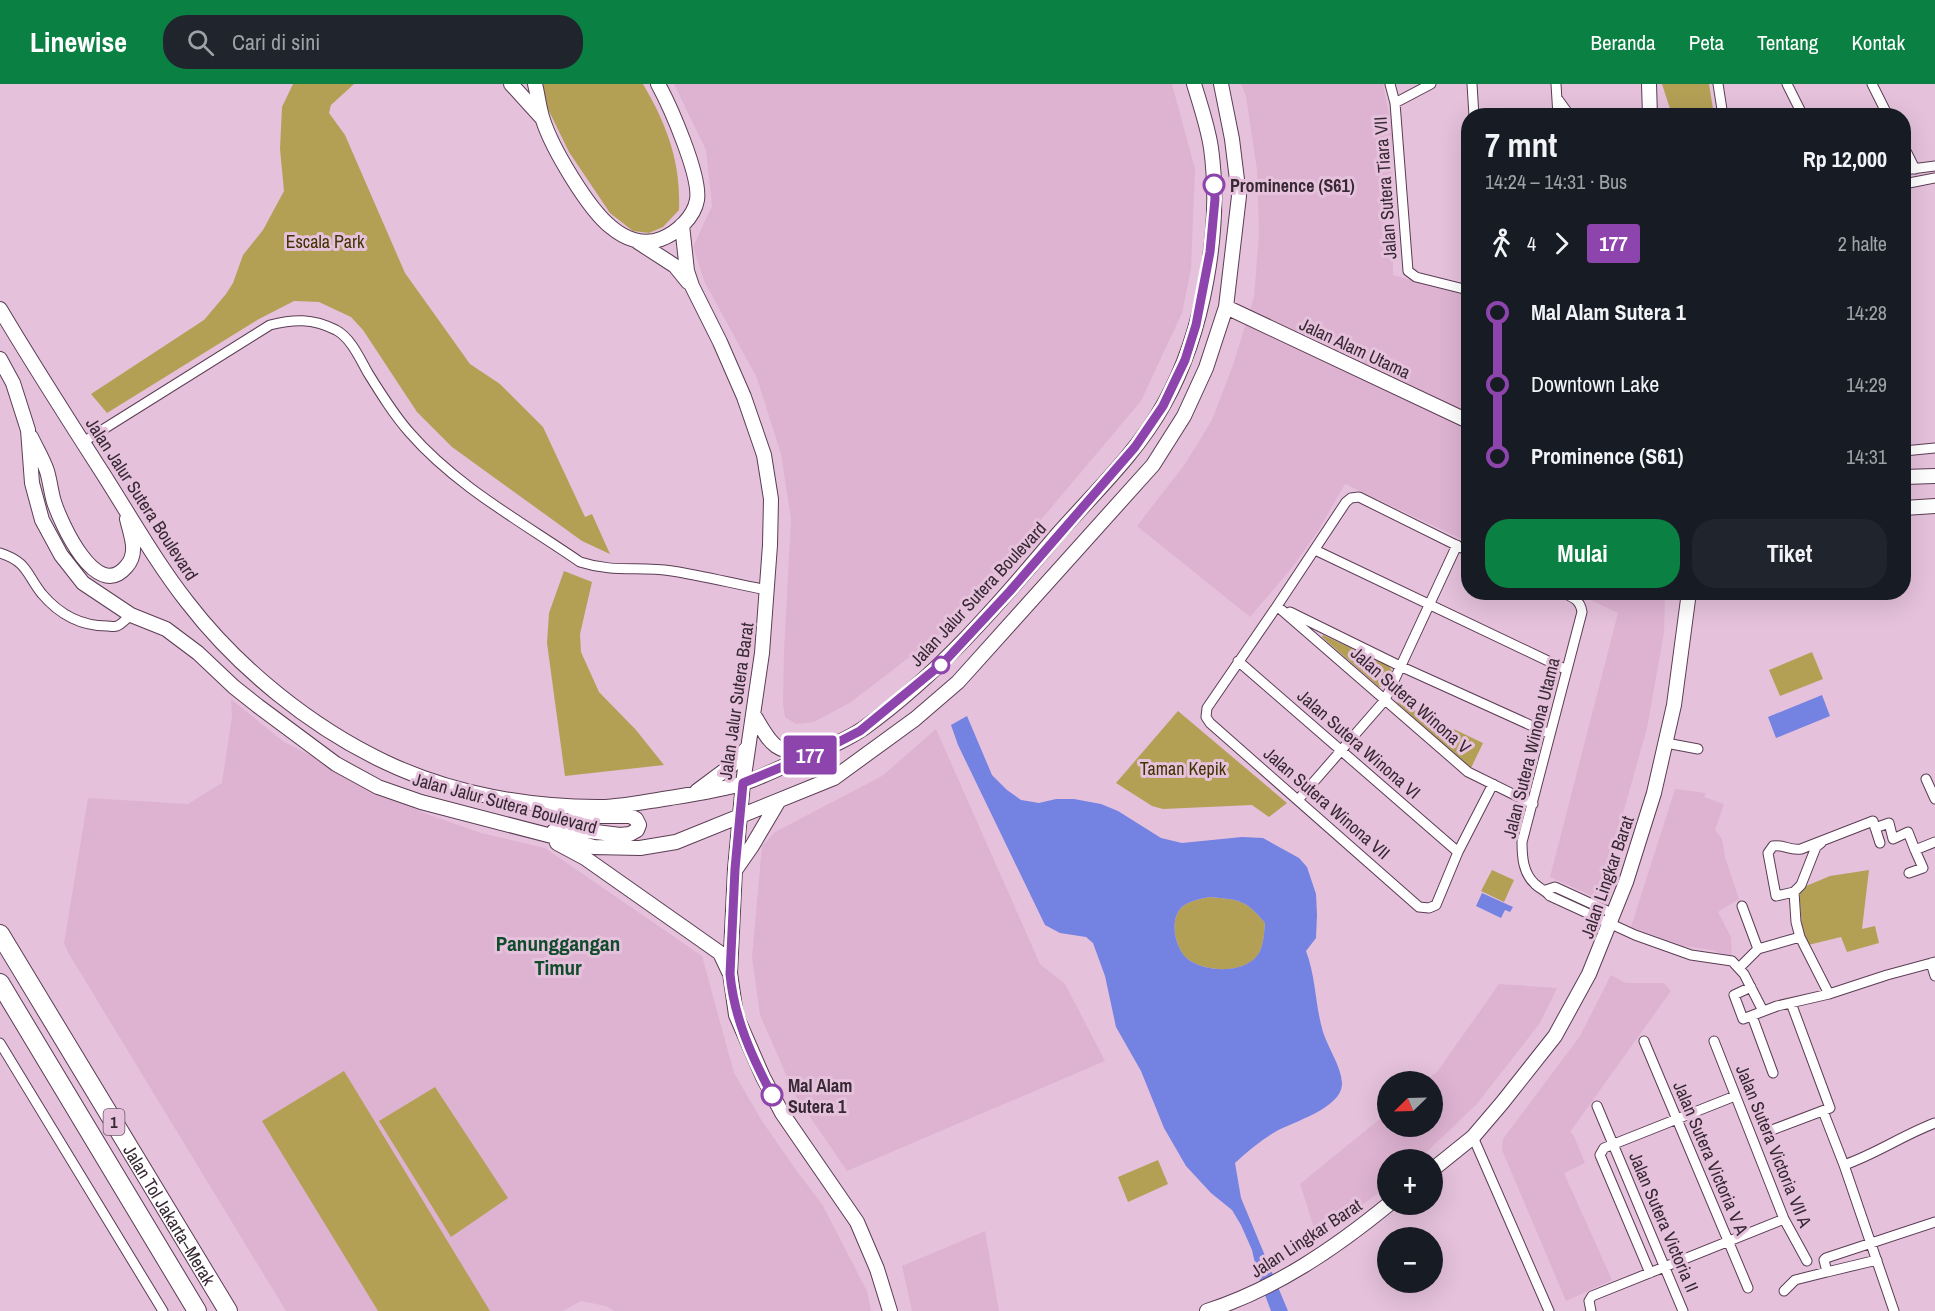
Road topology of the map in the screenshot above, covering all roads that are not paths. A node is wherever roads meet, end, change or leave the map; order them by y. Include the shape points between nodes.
1 (511, 84) edge
2 (535, 84) edge
3 (658, 84) edge
4 (1194, 84) edge
5 (1221, 84) edge
6 (1390, 84) edge
7 (1431, 84) edge
8 (1472, 84) edge
9 (1556, 84) edge
10 (1648, 84) edge
11 (1718, 84) edge
12 (1787, 84) edge
13 (1872, 84) edge
14 (1557, 98) junction
15 (1395, 103) junction
16 (1474, 108) edge
17 (1558, 108) edge
18 (1564, 108) edge
19 (1650, 108) edge
20 (1722, 108) edge
21 (1799, 108) edge
22 (1884, 108) edge
23 (543, 120) junction
24 (1911, 161) edge
25 (1935, 166) edge
26 (1911, 169) edge
27 (1915, 169) junction
28 (1935, 178) edge
29 (1911, 183) edge
30 (682, 225) junction
31 (637, 241) junction
32 (692, 286) junction
33 (1461, 288) edge
34 (1226, 307) junction
35 (0, 309) edge
36 (0, 359) edge
37 (1461, 418) edge
38 (28, 430) junction
39 (82, 442) junction
40 (1935, 448) edge
41 (1911, 450) edge
42 (1935, 476) edge
43 (1911, 477) edge
44 (1935, 506) edge
45 (1911, 508) edge
46 (125, 509) junction
47 (1457, 545) junction
48 (1461, 547) edge
49 (1315, 550) junction
50 (0, 553) edge
51 (767, 590) junction
52 (1577, 600) edge
53 (1688, 600) edge
54 (1278, 606) junction
55 (1430, 606) junction
56 (131, 615) junction
57 (1238, 661) junction
58 (1402, 667) junction
59 (1567, 670) junction
60 (1385, 700) junction
61 (754, 715) junction
62 (1550, 734) junction
63 (1666, 743) junction
64 (748, 746) junction
65 (1698, 749) dead end
66 (823, 750) junction
67 (1341, 751) junction
68 (1926, 778) dead end
69 (743, 783) junction
70 (1493, 784) junction
71 (693, 794) junction
72 (1935, 799) edge
73 (1298, 800) junction
74 (778, 802) junction
75 (1533, 804) junction
76 (539, 805) junction
77 (740, 816) junction
78 (1875, 828) junction
79 (534, 831) junction
80 (1822, 842) junction
81 (1935, 842) edge
82 (1880, 843) dead end
83 (1915, 850) junction
84 (1458, 852) junction
85 (735, 869) junction
86 (1909, 873) dead end
87 (1794, 892) junction
88 (1742, 906) dead end
89 (1612, 919) junction
90 (0, 933) edge
91 (1800, 937) junction
92 (1758, 949) junction
93 (1933, 963) edge
94 (1739, 968) junction
95 (730, 974) junction
96 (1935, 976) edge
97 (0, 984) edge
98 (1751, 987) junction
99 (1829, 994) junction
100 (1791, 1003) junction
101 (1763, 1011) junction
102 (1752, 1016) junction
103 (1644, 1041) dead end
104 (1714, 1041) dead end
105 (0, 1043) edge
106 (1773, 1073) dead end
107 (1735, 1096) junction
108 (1598, 1107) dead end
109 (1823, 1112) junction
110 (1677, 1119) junction
111 (1935, 1123) edge
112 (1772, 1130) dead end
113 (1473, 1137) junction
114 (1614, 1145) junction
115 (1443, 1161) edge
116 (1844, 1165) junction
117 (1377, 1214) edge
118 (1784, 1219) junction
119 (1935, 1222) edge
120 (1729, 1242) junction
121 (1872, 1244) junction
122 (1877, 1260) junction
123 (1807, 1261) dead end
124 (1665, 1267) junction
125 (1827, 1272) junction
126 (1650, 1273) junction
127 (1748, 1288) dead end
128 (1784, 1291) dead end
129 (1590, 1309) edge
130 (163, 1311) edge
131 (197, 1311) edge
132 (228, 1311) edge
133 (890, 1311) edge
134 (1207, 1311) edge
135 (1549, 1311) edge
136 (1683, 1311) edge
137 (1894, 1311) edge

1 - 23 main road
2 - 23 main road
3 - 30 main road via 675,117 696,185 694,209
4 - 66 main road, Jalan Jalur Sutera Boulevard via 1210,145 1215,199 1210,252 1196,325 1185,360 1163,406 1135,447 944,662 860,731
5 - 34 main road, Jalan Jalur Sutera Boulevard via 1239,196
6 - 15 street, Jalan Sutera Tiara VII
7 - 15 street
8 - 16 street
9 - 14 street
10 - 19 main road
11 - 20 street
12 - 21 street
13 - 22 street
14 - 17 street
14 - 18 street
15 - 33 street, Jalan Sutera Tiara VII via 1408,271 1416,277
23 - 31 main road, Jalan Jalur Sutera Barat via 565,166 599,215 619,233
24 - 27 street
25 - 27 street
26 - 27 street
28 - 29 street
30 - 31 main road via 667,237
30 - 32 main road, Jalan Jalur Sutera Barat
31 - 32 main road, Jalan Jalur Sutera Barat via 675,266
32 - 51 main road, Jalan Jalur Sutera Barat via 744,397 764,455 771,499
34 - 37 main road, Jalan Alam Utama
34 - 74 main road, Jalan Jalur Sutera Boulevard via 1206,368 1184,416 1153,465 958,682 834,778
35 - 39 main road, Jalan Jalur Sutera Boulevard
36 - 38 main road, Jalan Jalur Sutera Boulevard via 13,383
38 - 46 main road via 47,471 61,519 96,573 109,576 122,572 130,563 134,548
38 - 56 main road, Jalan Jalur Sutera Boulevard via 32,483 42,520 61,555 83,583
39 - 46 main road, Jalan Jalur Sutera Boulevard
39 - 51 street via 270,325 293,319 315,322 338,331 353,347 388,405 434,457 465,484 580,562 620,570 671,571
40 - 41 street
42 - 43 main road
44 - 45 main road
46 - 76 main road, Jalan Jalur Sutera Boulevard via 213,633 274,690 317,723 388,764 460,790
47 - 48 street
47 - 49 street via 1359,497 1346,502
47 - 55 street
49 - 54 street
49 - 55 street
50 - 56 street via 14,558 41,593 75,620 94,626 117,626
51 - 61 main road, Jalan Jalur Sutera Barat
52 - 59 street, Jalan Sutera Winona Utama via 1582,612
53 - 63 main road, Jalan Lingkar Barat
54 - 57 street
54 - 58 street
54 - 60 street, Jalan Sutera Winona V
55 - 58 street
55 - 59 street
56 - 79 main road, Jalan Jalur Sutera Boulevard via 166,629 283,726 369,782 421,802
57 - 67 street, Jalan Sutera Winona VI
57 - 73 street, Jalan Sutera Winona VII via 1207,708 1206,717
58 - 60 street
58 - 62 street
59 - 62 street, Jalan Sutera Winona Utama
60 - 67 street
60 - 70 street, Jalan Sutera Winona V via 1468,772
61 - 64 main road, Jalan Jalur Sutera Barat
61 - 66 main road via 773,745 791,753
62 - 75 street, Jalan Sutera Winona Utama
63 - 65 street
63 - 89 main road, Jalan Lingkar Barat via 1640,843
64 - 69 main road, Jalan Jalur Sutera Barat
64 - 71 main road via 732,765
66 - 69 main road, Jalan Jalur Sutera Boulevard
67 - 73 street
67 - 84 street, Jalan Sutera Winona VI
68 - 72 street
69 - 71 main road, Jalan Jalur Sutera Boulevard
69 - 77 main road, Jalan Jalur Sutera Barat
70 - 75 street, Jalan Sutera Winona V
70 - 84 street
71 - 76 main road, Jalan Jalur Sutera Boulevard via 609,807
73 - 84 street, Jalan Sutera Winona VII via 1419,907 1429,909 1436,904
74 - 77 main road, Jalan Jalur Sutera Boulevard
74 - 85 main road
75 - 89 street, Jalan Sutera Winona Utama via 1522,842 1522,862 1535,884 1545,890 1555,887
76 - 79 main road via 594,816 630,816 639,825 630,834 620,835
77 - 79 main road, Jalan Jalur Sutera Boulevard via 676,842 640,848 594,847
77 - 85 main road, Jalan Jalur Sutera Barat
78 - 80 street via 1873,821
78 - 82 street
78 - 83 street via 1889,824 1893,839 1908,832
79 - 95 main road via 585,858 720,953
80 - 87 street
80 - 87 street via 1796,850 1779,845 1769,850 1776,896
81 - 83 street
83 - 86 street via 1923,868
85 - 95 main road, Jalan Jalur Sutera Barat
87 - 91 street
88 - 92 street
89 - 94 street, Jalan Sutera Winona Utama via 1635,935 1691,955 1732,961
89 - 113 main road, Jalan Lingkar Barat via 1590,974 1565,1020
90 - 132 highway, Jalan Tol Jakarta–Merak / 1
91 - 92 street
91 - 99 street
92 - 94 street
93 - 96 street
93 - 99 street
94 - 98 street
95 - 133 main road, Jalan Jalur Sutera Barat via 736,1015 763,1077 782,1113 857,1222
97 - 131 highway, Jalan Tol Jakarta–Merak / 1
98 - 101 street
98 - 102 street via 1734,995 1743,1019
99 - 100 street
100 - 101 street
100 - 109 street via 1830,1108
101 - 102 street
102 - 106 street
103 - 110 street, Jalan Sutera Victoria V A
104 - 107 street, Jalan Sutera Victoria VII A
105 - 130 street
107 - 110 street
107 - 118 street, Jalan Sutera Victoria VII A
108 - 114 street, Jalan Sutera Victoria II
109 - 112 street
109 - 116 street
110 - 114 street
110 - 120 street, Jalan Sutera Victoria V A
111 - 116 street
113 - 115 main road, Jalan Lingkar Barat
113 - 135 street
114 - 124 street, Jalan Sutera Victoria II
114 - 126 street, Jalan Sutera Victoria II via 1604,1148 1599,1155
116 - 121 street
117 - 134 main road, Jalan Lingkar Barat via 1277,1283
118 - 120 street
118 - 123 street, Jalan Sutera Victoria VII A
119 - 121 street
120 - 124 street
120 - 127 street, Jalan Sutera Victoria V A
121 - 122 street
121 - 125 street via 1825,1259
122 - 125 street
122 - 137 street
124 - 126 street
124 - 136 street, Jalan Sutera Victoria II
125 - 128 street via 1795,1280
126 - 129 street via 1592,1296

